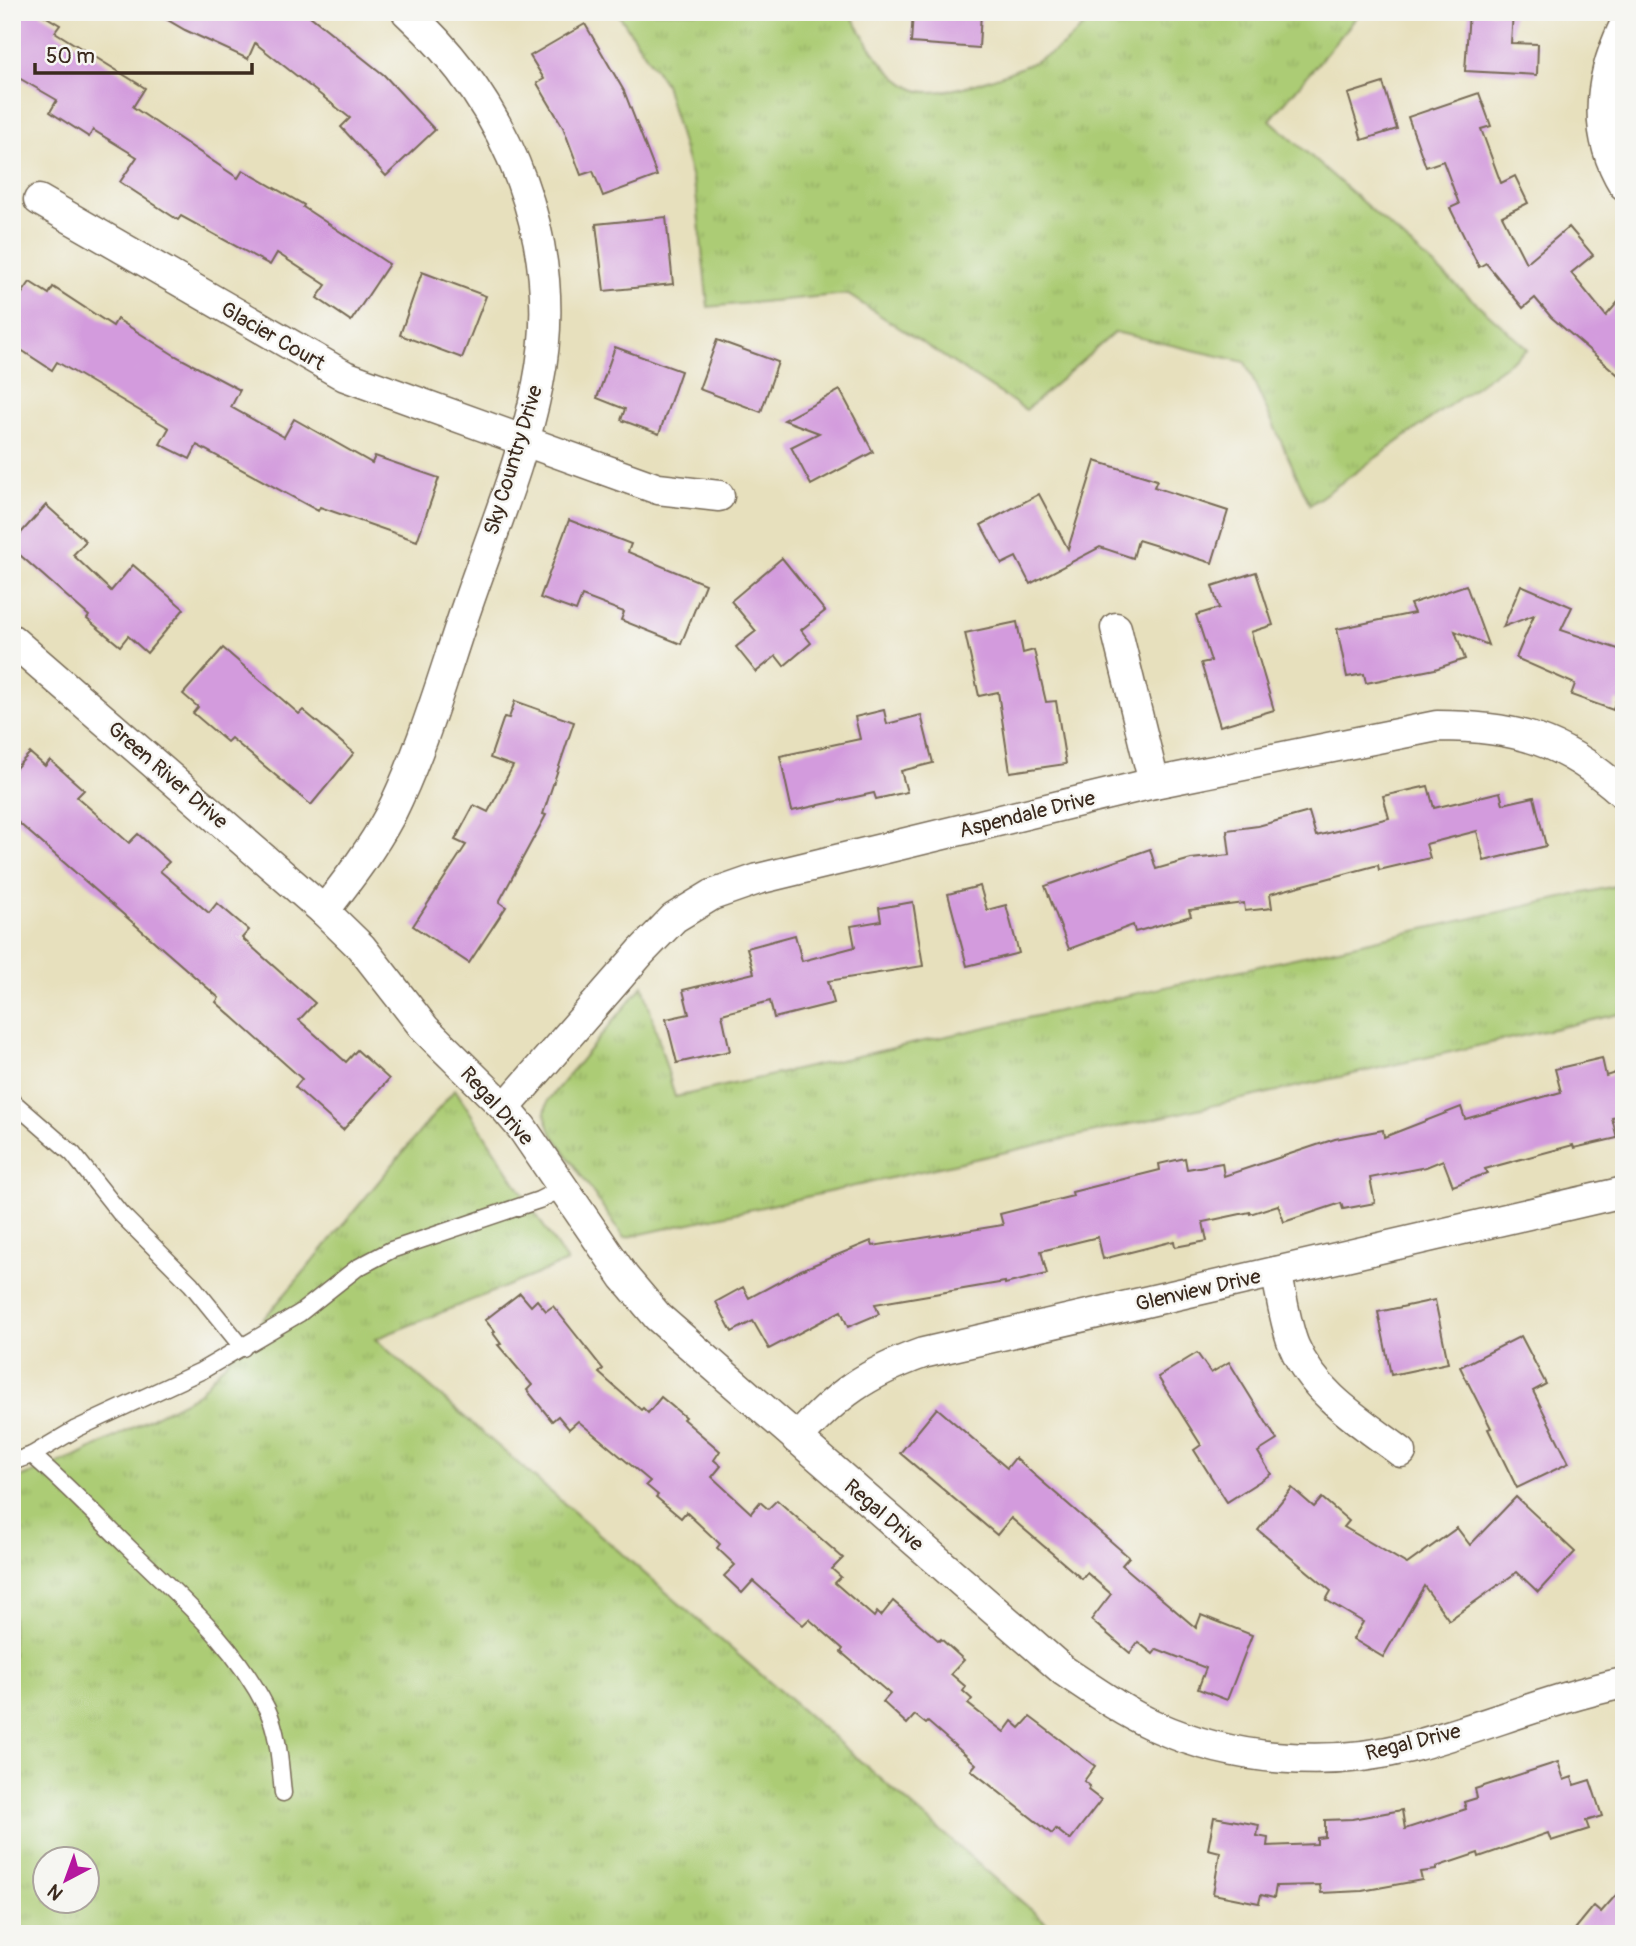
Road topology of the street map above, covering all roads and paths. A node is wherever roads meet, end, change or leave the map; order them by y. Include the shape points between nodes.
1 (407, 12) edge
2 (1624, 27) edge
3 (1624, 185) edge
4 (39, 200) dead end
5 (523, 439) junction
6 (719, 496) dead end
7 (1115, 628) dead end
8 (12, 639) edge
9 (1154, 783) junction
10 (1624, 794) edge
11 (324, 911) junction
12 (12, 1101) edge
13 (505, 1108) junction
14 (563, 1188) junction
15 (1624, 1192) edge
16 (1276, 1272) junction
17 (243, 1348) junction
18 (797, 1439) junction
19 (1401, 1452) dead end
20 (32, 1455) junction
21 (12, 1462) edge
22 (1624, 1683) edge
23 (283, 1793) dead end

1 - 5 street, Sky Country Drive via 466,75 494,119 516,163 532,214 542,271 544,325 538,383
2 - 3 street via 1610,55 1603,87 1609,152
4 - 5 street, Glacier Court via 345,376
5 - 6 street, Glacier Court via 658,489
5 - 11 street, Sky Country Drive via 414,760 359,867
7 - 9 street
8 - 11 street, Green River Drive
9 - 10 street, Aspendale Drive via 1437,726 1478,726 1522,733 1560,748 1598,771
9 - 13 street, Aspendale Drive via 758,878 712,895 674,918
11 - 13 street, Regal Drive via 361,947 425,1029
12 - 17 lane via 73,1154 120,1213 191,1284
13 - 14 street, Regal Drive
14 - 17 lane via 391,1250 357,1268 300,1313
14 - 18 street, Regal Drive via 624,1277 658,1317
15 - 16 street, Glenview Drive
16 - 18 street, Glenview Drive via 923,1353 886,1366 850,1388 821,1411
16 - 19 street via 1294,1345 1308,1373 1331,1398
17 - 20 lane
18 - 22 street, Regal Drive via 1065,1671 1110,1703 1156,1727 1205,1744 1308,1759 1361,1756 1410,1747 1583,1691
20 - 21 lane
20 - 23 lane via 195,1609 233,1652 268,1711

